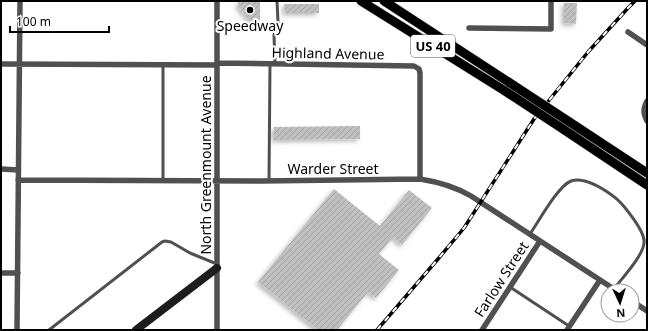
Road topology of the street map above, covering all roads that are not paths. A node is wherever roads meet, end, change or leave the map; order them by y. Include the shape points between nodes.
1 (20, 1) edge
2 (217, 1) edge
3 (277, 1) edge
4 (361, 1) edge
5 (384, 1) edge
6 (551, 1) edge
7 (217, 25) junction
8 (277, 26) junction
9 (469, 28) dead end
10 (628, 32) dead end
11 (647, 45) edge
12 (1, 64) edge
13 (19, 64) junction
14 (217, 64) junction
15 (272, 64) junction
16 (163, 65) junction
17 (507, 87) junction
18 (647, 101) edge
19 (647, 121) edge
20 (566, 125) junction
21 (1, 169) edge
22 (18, 170) junction
23 (647, 173) edge
24 (18, 180) junction
25 (163, 180) junction
26 (217, 180) junction
27 (269, 180) junction
28 (420, 180) junction
29 (647, 185) edge
30 (530, 234) junction
31 (540, 241) junction
32 (217, 266) junction
33 (1, 273) edge
34 (18, 273) junction
35 (600, 280) junction
36 (605, 283) edge
37 (621, 283) edge
38 (510, 287) junction
39 (568, 328) edge
40 (17, 330) edge
41 (49, 330) edge
42 (136, 330) edge
43 (217, 330) edge
44 (482, 330) edge

1 - 13 street
2 - 7 street, North Greenmount Avenue
3 - 8 lane
4 - 17 main road, US 40
5 - 17 main road, US 40
6 - 9 street via 551,29
7 - 8 lane
7 - 14 street, North Greenmount Avenue
8 - 15 lane
10 - 11 street
12 - 13 street, Highland Avenue
13 - 16 street, Highland Avenue
13 - 22 street
14 - 15 street, Highland Avenue
14 - 16 street, Highland Avenue
14 - 26 street, North Greenmount Avenue
15 - 27 lane
15 - 28 street, Highland Avenue via 414,66 419,69
16 - 25 lane
17 - 20 main road, US 40, bridge
18 - 19 street via 643,112
20 - 23 main road, US 40
20 - 29 main road, US 40
21 - 22 street
22 - 24 street
24 - 25 street, Warder Street
24 - 34 street
25 - 26 street, Warder Street
26 - 27 street, Warder Street
26 - 32 street, North Greenmount Avenue
27 - 28 street, Warder Street
28 - 30 street, Warder Street via 449,185 460,190
30 - 31 street, Warder Street
30 - 37 lane via 564,186 578,180 587,181 614,197 636,222 644,238 643,249
31 - 35 street, Warder Street
31 - 38 street, Farlow Street
32 - 41 lane via 170,242 162,242
32 - 42 street
32 - 43 street, North Greenmount Avenue
33 - 34 street
34 - 40 street
35 - 36 street, Warder Street
35 - 39 street
38 - 39 lane
38 - 44 street, Farlow Street

